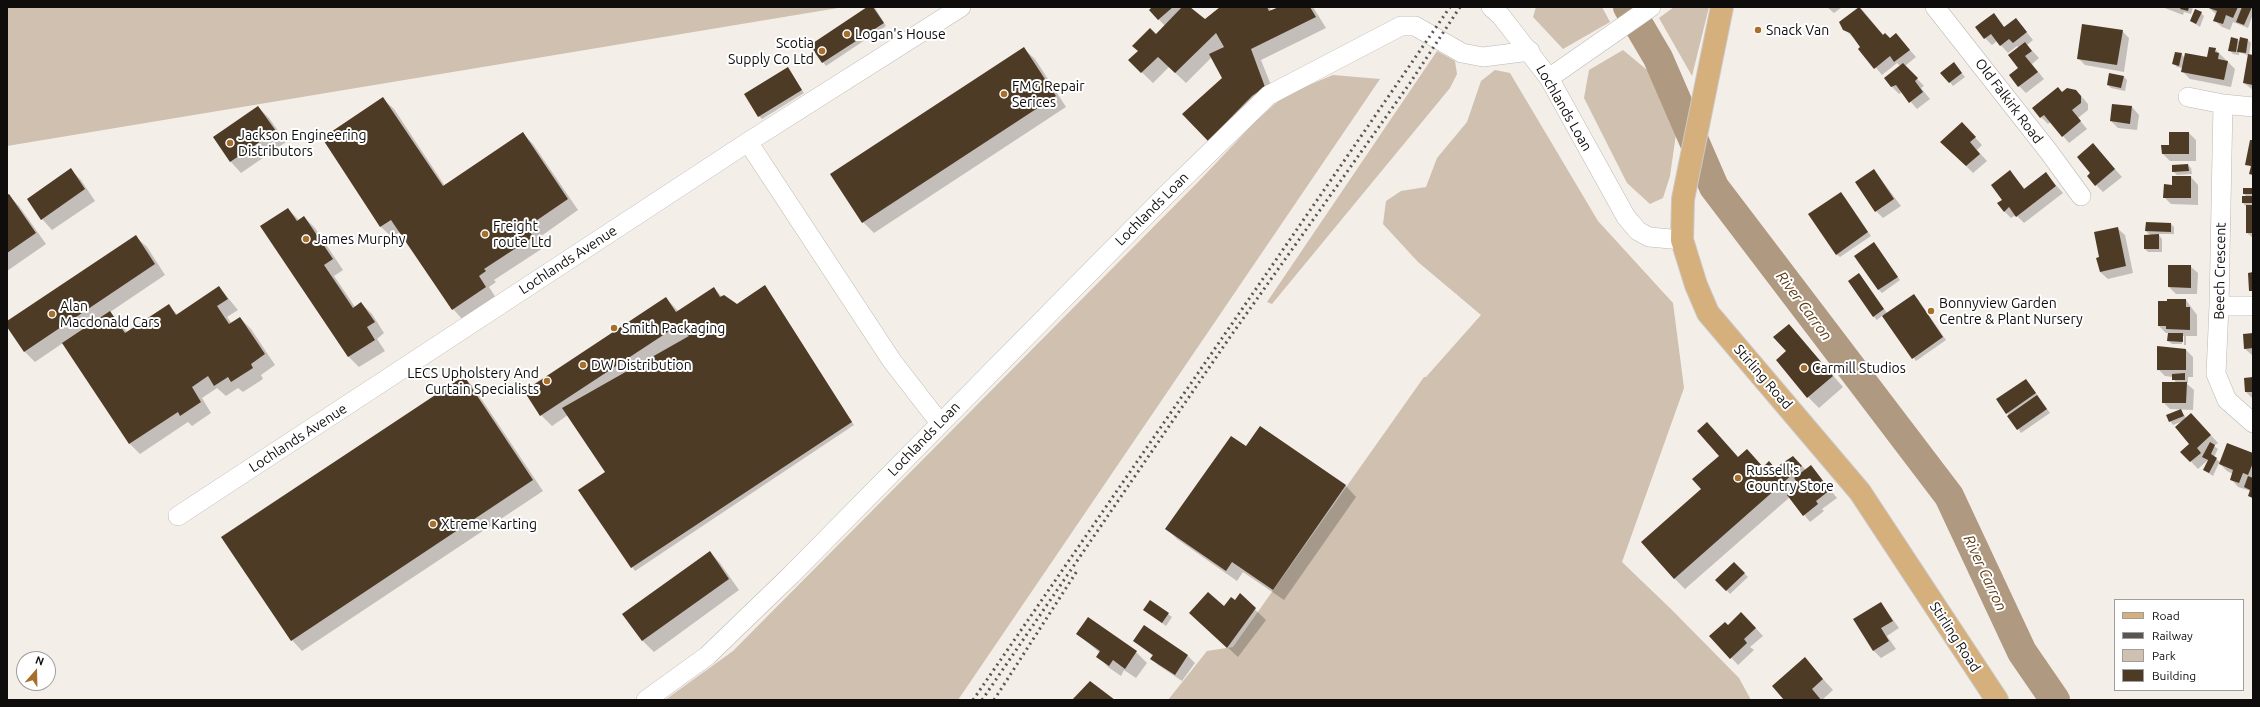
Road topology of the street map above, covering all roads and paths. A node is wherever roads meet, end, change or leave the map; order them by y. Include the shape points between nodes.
1 (961, 7) edge
2 (1491, 7) edge
3 (1651, 7) edge
4 (1722, 7) edge
5 (1935, 7) edge
6 (1530, 51) junction
7 (1549, 78) junction
8 (2188, 98) dead end
9 (2223, 104) junction
10 (2253, 108) edge
11 (748, 142) junction
12 (2081, 196) dead end
13 (1682, 240) junction
14 (2219, 306) junction
15 (2253, 306) edge
16 (940, 423) junction
17 (2253, 423) edge
18 (178, 516) dead end
19 (646, 700) edge
20 (1996, 700) edge

1 - 11 street, Lochlands Avenue
2 - 6 street
3 - 7 street
4 - 13 main road, Stirling Road via 1683,199
5 - 12 street, Old Falkirk Road
6 - 7 street, Lochlands Loan
6 - 16 street, Lochlands Loan via 1483,57 1462,54 1415,26 1401,26 1269,95
7 - 13 street, Lochlands Loan via 1626,217 1638,231 1649,237
8 - 9 street
9 - 10 street
9 - 14 street, Beech Crescent
11 - 16 street via 892,360
11 - 18 street, Lochlands Avenue
13 - 20 main road, Stirling Road via 1688,264 1708,313 1860,492
14 - 15 street
14 - 17 street, Beech Crescent via 2216,374 2226,400
16 - 19 street, Lochlands Loan via 791,575 707,656

